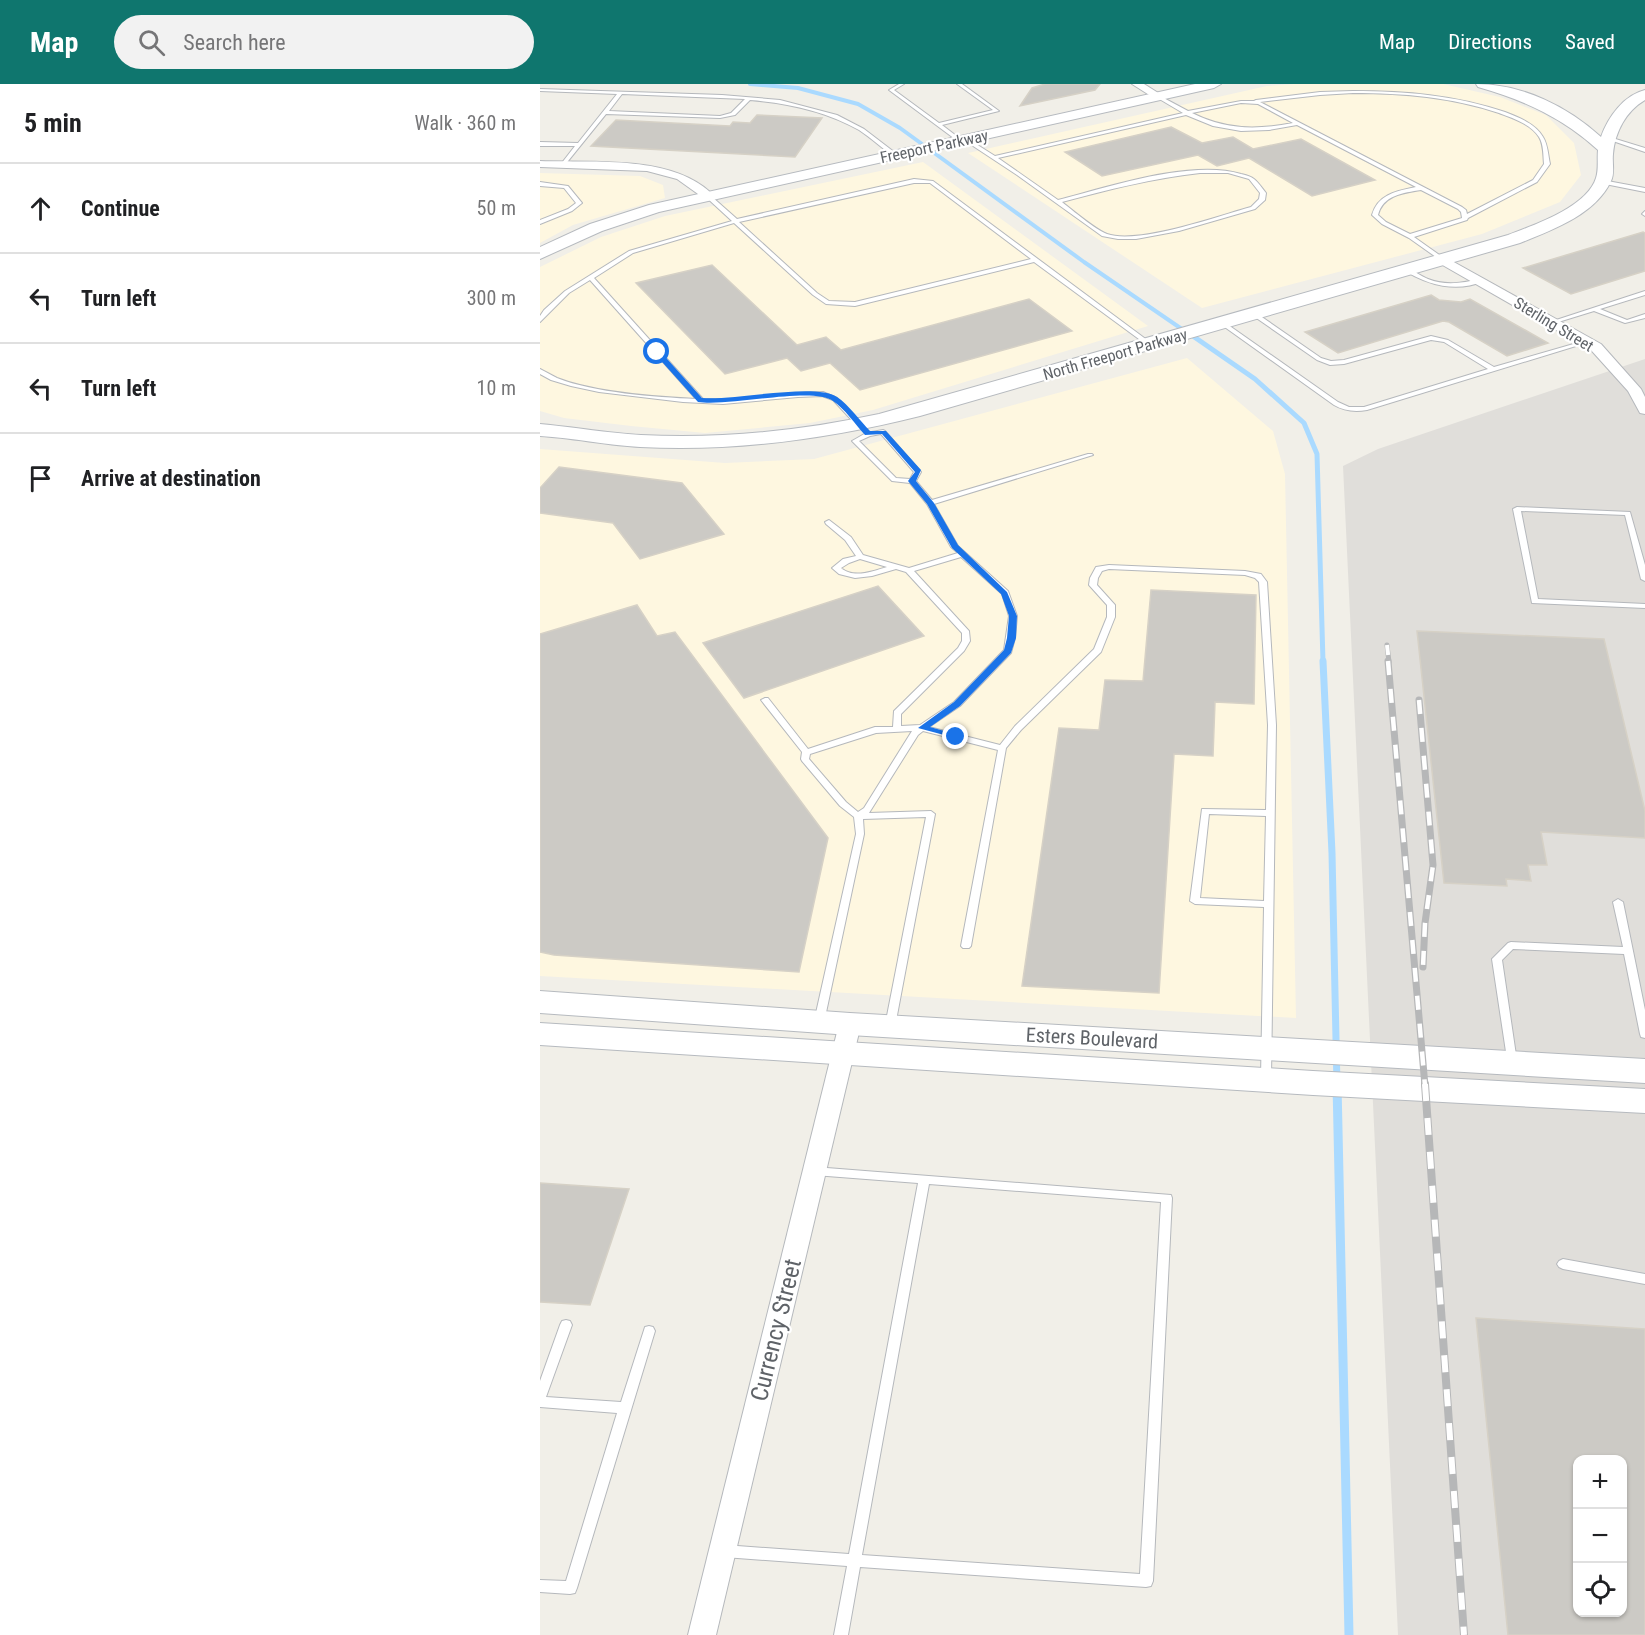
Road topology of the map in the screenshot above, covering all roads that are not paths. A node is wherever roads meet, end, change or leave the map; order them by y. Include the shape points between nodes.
1 (902, 84) edge
2 (959, 84) edge
3 (1137, 84) edge
4 (1214, 84) edge
5 (1483, 84) edge
6 (540, 90) edge
7 (620, 93) junction
8 (1645, 94) edge
9 (1158, 96) junction
10 (749, 99) junction
11 (1254, 102) junction
12 (605, 112) junction
13 (1187, 113) junction
14 (1298, 123) junction
15 (939, 124) junction
16 (964, 140) junction
17 (1607, 143) junction
18 (540, 144) edge
19 (579, 145) junction
20 (1645, 150) edge
21 (902, 153) junction
22 (996, 157) junction
23 (540, 164) edge
24 (564, 164) junction
25 (1602, 182) junction
26 (540, 184) edge
27 (1422, 188) junction
28 (1645, 190) edge
29 (709, 197) junction
30 (1056, 202) junction
31 (1465, 217) junction
32 (736, 221) junction
33 (540, 222) edge
34 (1411, 237) junction
35 (540, 254) edge
36 (1035, 260) junction
37 (1443, 260) junction
38 (1407, 270) junction
39 (590, 277) junction
40 (1480, 281) junction
41 (1645, 293) edge
42 (1593, 309) junction
43 (1254, 314) junction
44 (1645, 316) edge
45 (540, 320) edge
46 (1553, 322) junction
47 (1222, 323) junction
48 (1154, 342) junction
49 (1586, 342) junction
50 (1493, 369) junction
51 (540, 371) edge
52 (700, 400) junction
53 (1644, 408) edge
54 (540, 423) edge
55 (540, 430) edge
56 (864, 430) junction
57 (571, 432) junction
58 (1090, 455) dead end
59 (912, 481) junction
60 (930, 503) junction
61 (829, 522) dead end
62 (963, 554) junction
63 (860, 557) junction
64 (896, 567) junction
65 (909, 570) junction
66 (1645, 576) edge
67 (1645, 606) edge
68 (765, 700) dead end
69 (897, 728) junction
70 (922, 728) junction
71 (1002, 748) junction
72 (806, 752) junction
73 (1270, 813) junction
74 (858, 816) junction
75 (1618, 902) dead end
76 (1269, 904) junction
77 (966, 946) dead end
78 (1628, 951) junction
79 (540, 1002) edge
80 (819, 1023) junction
81 (850, 1024) junction
82 (890, 1026) junction
83 (540, 1034) edge
84 (1645, 1034) edge
85 (1265, 1048) junction
86 (843, 1054) junction
87 (1512, 1064) junction
88 (1645, 1071) edge
89 (1266, 1080) junction
90 (1645, 1101) edge
91 (814, 1171) junction
92 (924, 1179) junction
93 (1563, 1264) dead end
94 (1645, 1279) edge
95 (566, 1325) dead end
96 (649, 1331) dead end
97 (540, 1396) edge
98 (540, 1402) edge
99 (625, 1408) junction
100 (723, 1551) junction
101 (854, 1562) junction
102 (540, 1586) edge
103 (702, 1635) edge
104 (841, 1635) edge

1 - 15 lane via 891,90
2 - 15 lane via 997,111
3 - 9 street
4 - 9 main road, Freeport Parkway
5 - 17 main road via 1548,105
6 - 7 lane
7 - 10 lane
7 - 12 lane
8 - 17 main road via 1623,110
9 - 13 lane
9 - 16 main road, Freeport Parkway
10 - 12 lane via 733,114 720,117
10 - 21 lane via 780,101 835,116
11 - 13 lane
11 - 14 lane
11 - 31 lane via 1345,91 1424,92 1468,99 1526,124 1543,139 1548,164 1535,181
12 - 19 lane
13 - 14 lane via 1211,125 1244,131
13 - 22 lane
14 - 27 lane
15 - 16 lane
16 - 21 main road, Freeport Parkway
16 - 22 lane
17 - 20 lane
17 - 25 main road
18 - 19 lane
19 - 24 lane
21 - 29 main road, Freeport Parkway
22 - 30 lane
23 - 24 street
24 - 29 street via 667,172
25 - 28 lane
25 - 37 main road, North Freeport Parkway via 1583,204 1547,226
26 - 33 lane via 567,187 579,203
27 - 31 lane via 1460,208
27 - 34 lane via 1390,196 1376,208 1375,215 1384,223
29 - 32 lane
29 - 35 main road, Freeport Parkway via 599,225
30 - 30 lane via 1104,235 1131,239 1253,208 1262,200 1263,193 1246,176 1197,170
31 - 34 lane
32 - 36 lane via 921,180 930,182
32 - 36 lane via 821,299 841,305
32 - 39 lane via 631,252
34 - 37 lane
36 - 48 lane
37 - 38 main road, North Freeport Parkway
37 - 40 street, Sterling Street
38 - 40 lane via 1428,283 1460,286
38 - 43 main road, North Freeport Parkway
39 - 45 lane via 567,292
39 - 52 lane
40 - 46 street, Sterling Street
41 - 42 lane
42 - 44 lane via 1627,322
42 - 46 lane
43 - 47 main road, North Freeport Parkway
43 - 50 lane via 1330,363 1431,338 1446,341
46 - 49 street, Sterling Street
47 - 48 main road, North Freeport Parkway
47 - 50 lane via 1339,407 1351,410 1365,410
48 - 56 main road, North Freeport Parkway
49 - 50 lane
49 - 53 street, Sterling Street via 1596,347 1627,380
51 - 52 lane via 575,385
52 - 56 lane via 721,402 823,394 835,399
54 - 57 main road
55 - 57 main road
56 - 57 main road, North Freeport Parkway via 701,442
56 - 59 lane via 883,432 918,472
56 - 59 lane via 855,441 894,480
58 - 60 lane
59 - 60 lane
60 - 62 lane
61 - 63 lane
62 - 65 lane
62 - 70 lane via 1005,594 1013,616 1008,651 957,704
63 - 64 lane
63 - 64 lane via 836,568 850,576
64 - 65 lane
65 - 69 lane via 966,633 966,642 897,712
66 - 67 lane via 1628,513 1517,509 1535,601
68 - 72 lane
69 - 70 lane
69 - 72 lane via 875,730
70 - 71 lane
70 - 74 lane via 915,733 867,810
71 - 73 lane via 1098,650 1111,617 1111,605 1093,585 1099,569 1258,576 1263,582 1272,724
71 - 77 lane
72 - 74 lane via 805,759
73 - 76 lane
73 - 76 lane via 1205,811 1195,901
74 - 80 lane via 860,834
74 - 82 lane via 931,814
75 - 78 lane
76 - 85 lane
78 - 84 lane
78 - 87 lane via 1511,945 1497,959
79 - 80 main road, Esters Boulevard
80 - 81 main road, Esters Boulevard
81 - 82 main road, Esters Boulevard
81 - 86 street, Currency Street
82 - 85 main road, Esters Boulevard
83 - 86 main road, Esters Boulevard
85 - 87 main road, Esters Boulevard
85 - 89 lane
86 - 89 main road, Esters Boulevard
86 - 91 street, Currency Street
87 - 88 main road, Esters Boulevard
89 - 90 main road, Esters Boulevard
91 - 92 lane
91 - 100 street, Currency Street
92 - 101 lane
92 - 101 lane via 1167,1198 1146,1581
93 - 94 lane
95 - 97 lane
96 - 99 lane
98 - 99 lane
99 - 102 lane via 570,1588
100 - 101 lane
100 - 103 street, Currency Street
101 - 104 lane

